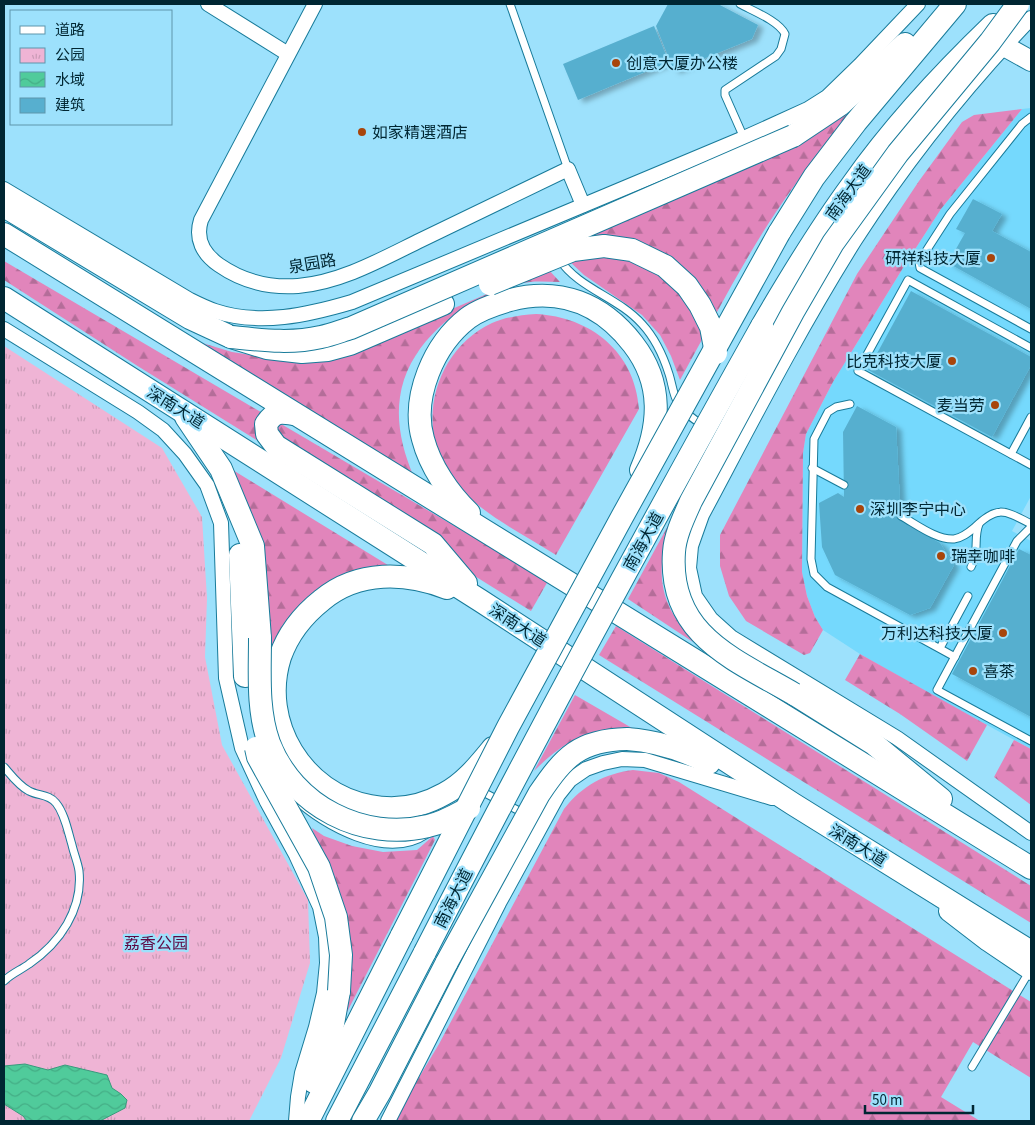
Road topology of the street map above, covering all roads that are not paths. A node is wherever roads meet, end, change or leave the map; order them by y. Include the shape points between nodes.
1 (208, 4) edge
2 (315, 4) edge
3 (510, 4) edge
4 (740, 4) edge
5 (918, 4) edge
6 (951, 4) edge
7 (955, 4) edge
8 (1014, 4) edge
9 (1018, 4) edge
10 (1031, 18) edge
11 (1004, 46) junction
12 (288, 54) junction
13 (1031, 61) edge
14 (1031, 118) edge
15 (744, 138) junction
16 (568, 169) junction
17 (4, 189) edge
18 (583, 205) junction
19 (4, 206) edge
20 (536, 225) junction
21 (4, 234) edge
22 (4, 298) edge
23 (4, 329) edge
24 (1031, 329) edge
25 (230, 337) junction
26 (1031, 348) edge
27 (850, 404) dead end
28 (181, 410) junction
29 (294, 414) junction
30 (1031, 417) edge
31 (706, 435) junction
32 (722, 436) dead end
33 (739, 445) junction
34 (1011, 454) junction
35 (1031, 465) edge
36 (812, 468) junction
37 (844, 485) dead end
38 (238, 507) junction
39 (901, 516) dead end
40 (622, 517) junction
41 (980, 522) junction
42 (1031, 526) edge
43 (493, 535) junction
44 (971, 567) dead end
45 (968, 596) dead end
46 (481, 601) junction
47 (940, 648) junction
48 (955, 657) junction
49 (508, 727) junction
50 (1031, 741) edge
51 (522, 764) junction
52 (4, 768) edge
53 (454, 796) dead end
54 (268, 802) junction
55 (793, 804) junction
56 (444, 811) dead end
57 (543, 823) junction
58 (1031, 833) edge
59 (997, 847) junction
60 (892, 867) junction
61 (1031, 868) edge
62 (1031, 952) edge
63 (1031, 970) edge
64 (4, 980) edge
65 (972, 1067) dead end
66 (296, 1121) edge
67 (300, 1121) edge
68 (308, 1121) edge
69 (337, 1121) edge
70 (363, 1121) edge
71 (388, 1121) edge

1 - 12 street
2 - 12 street, 泉园路
3 - 16 lane
4 - 15 lane via 775,23 785,34 776,56 725,90
5 - 15 street via 827,97
6 - 25 main road, bridge via 841,104 792,136 351,328 291,342
7 - 40 main road, 南海大道, bridge via 814,177 779,233
8 - 31 main road, 南海大道, bridge via 928,92 852,184 790,278
9 - 59 main road, bridge via 898,153 833,243 700,484 679,530 674,551 678,597 689,620 705,638 874,744
10 - 11 street
11 - 13 main road
11 - 33 street via 919,148 856,239
12 - 16 street, 泉园路 via 199,227 200,244 206,253 222,267 249,280 298,286 348,274
14 - 24 lane via 1022,124 950,214 919,262 920,268
15 - 18 street
16 - 18 street
17 - 20 street via 190,300 215,311 242,317 311,314 352,302
18 - 20 street
19 - 25 main road via 190,318
20 - 31 lane via 566,269 642,323 658,345 677,402
21 - 29 main road
22 - 28 main road, 深南大道
23 - 54 street via 163,430 207,485 221,524 226,678 242,748
25 - 31 main road, bridge via 267,348 302,352 328,350 350,344 573,250 604,246 632,250 665,266 687,286 711,327 717,361
26 - 34 lane via 908,280 858,371
27 - 36 lane via 828,412 814,439
28 - 38 main road via 221,469
28 - 46 main road, 深南大道
29 - 43 main road
29 - 46 main road via 280,412 266,424 267,434 276,446 432,544
30 - 34 lane
31 - 51 main road, 南海大道, bridge
32 - 33 lane
33 - 58 street via 702,515 691,546 689,568 695,596 711,619 731,637 897,738
34 - 35 lane
36 - 37 lane
36 - 47 lane via 811,559 814,574 827,586
38 - 51 main road, bridge via 253,546 262,713 270,744 281,766 313,802 356,824 404,830 428,826 472,806
38 - 67 main road, bridge via 245,676 252,737 258,757 319,868 336,918 341,955 334,1024
39 - 41 lane via 933,534 955,539 966,535
40 - 43 main road, bridge via 656,423 651,375 622,330 603,314 582,302 536,295 496,304 469,317 450,335 433,360 425,382 420,413 422,438 429,457 466,510
40 - 49 main road, 南海大道, bridge
41 - 42 lane via 989,514 1006,512
41 - 44 lane via 976,556
42 - 48 lane via 1017,541
43 - 59 main road
45 - 47 lane
46 - 49 main road, bridge via 407,576 380,576 353,582 329,594 308,612 292,633 280,658 275,684 277,711 284,737 297,761 316,781 338,796 380,808 402,808 444,794 477,768
46 - 55 main road, 深南大道
47 - 48 lane
48 - 50 lane via 937,690
49 - 68 main road, 南海大道, bridge
51 - 69 main road, 南海大道, bridge
52 - 64 lane via 27,790 56,802 79,869 80,888 68,924 58,938 29,965
53 - 57 lane via 469,785
54 - 56 lane via 292,797 331,826 356,837 382,843 403,844 418,840 429,832
54 - 66 street via 320,907 326,937 324,993 302,1073
55 - 57 street via 645,760 622,759 603,763 570,780
55 - 60 main road, 深南大道
55 - 70 main road, bridge via 668,745 627,738 610,739 594,743 565,760 539,794
57 - 71 street
59 - 61 main road
60 - 62 main road, 深南大道
60 - 63 main road via 988,942
63 - 65 lane

